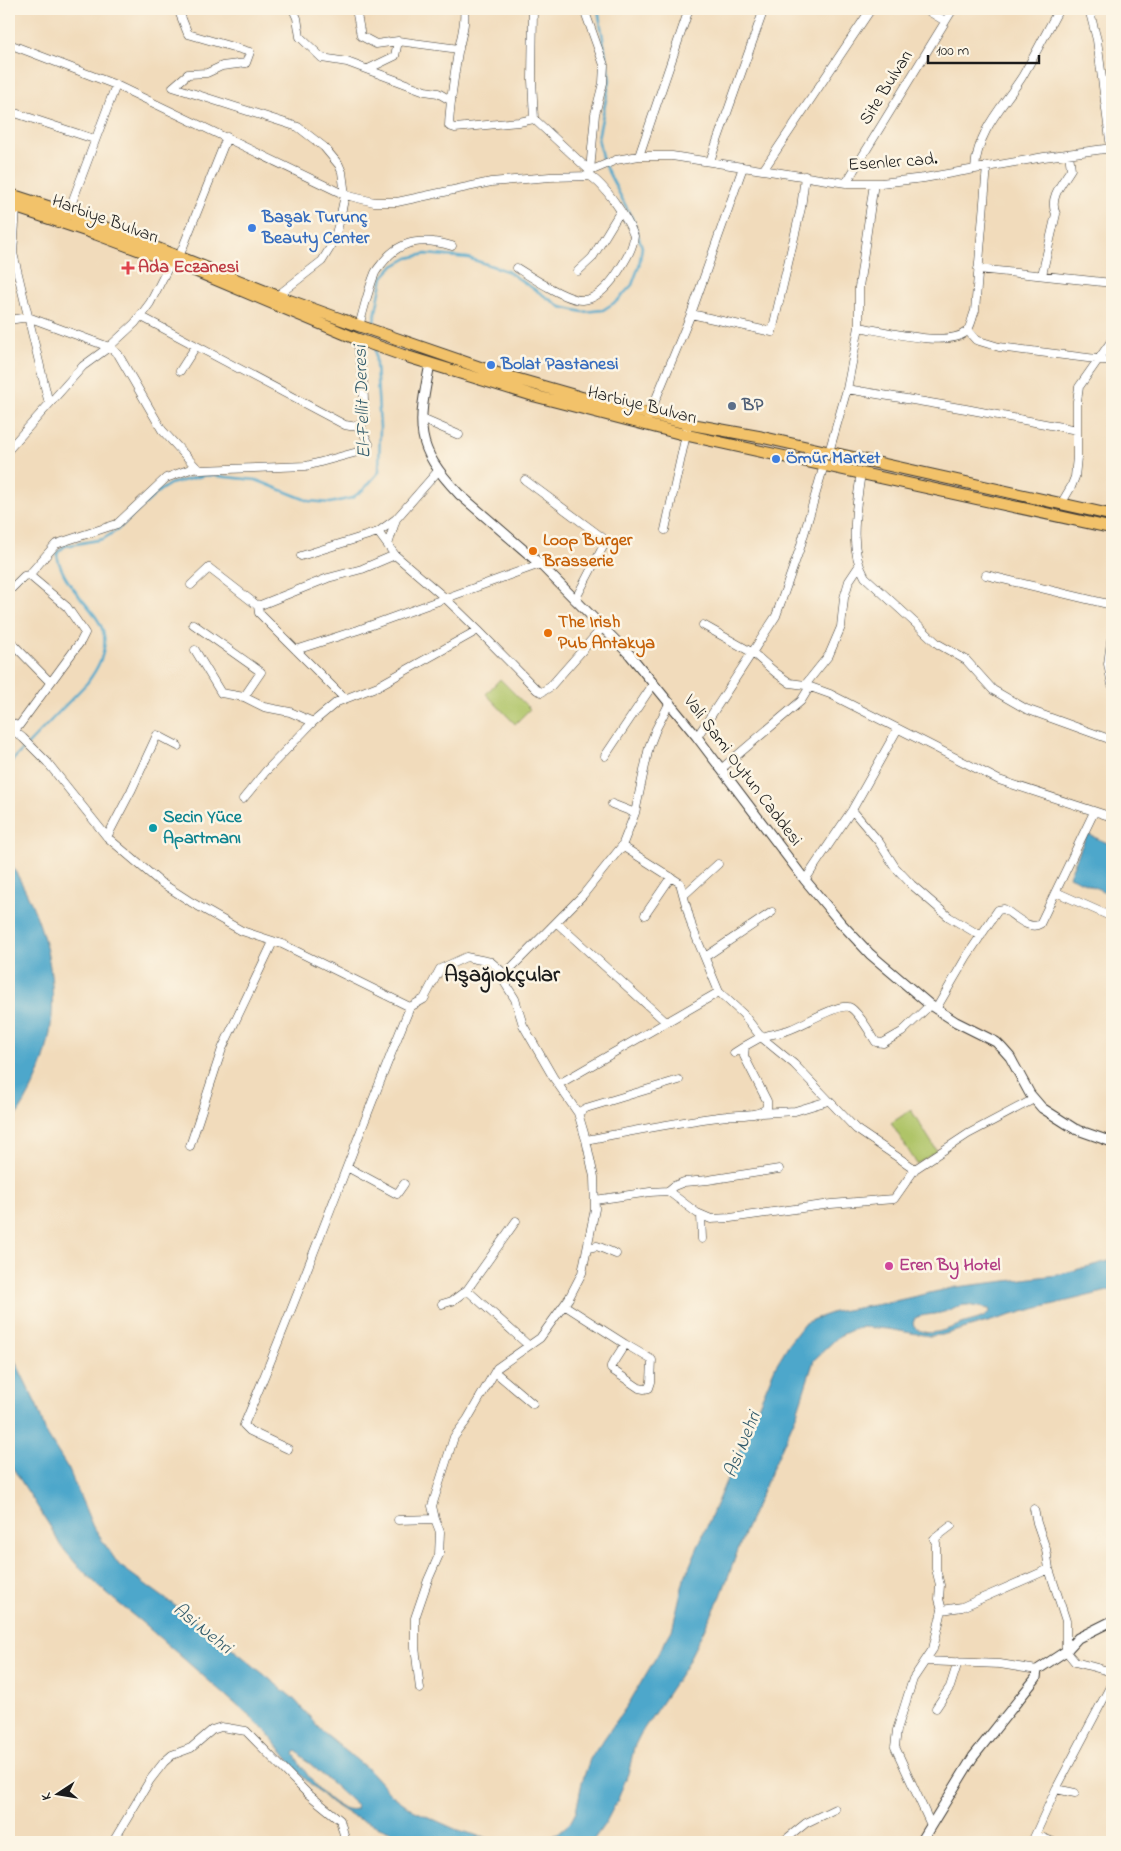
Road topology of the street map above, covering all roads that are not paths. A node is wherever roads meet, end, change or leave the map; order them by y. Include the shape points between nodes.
1 (178, 9) edge
2 (293, 9) edge
3 (356, 9) edge
4 (464, 9) edge
5 (533, 9) edge
6 (584, 9) edge
7 (689, 9) edge
8 (764, 9) edge
9 (871, 9) edge
10 (925, 9) edge
11 (953, 9) edge
12 (1059, 9) edge
13 (1089, 9) edge
14 (945, 21) junction
15 (398, 42) junction
16 (9, 44) edge
17 (458, 49) junction
18 (368, 69) junction
19 (116, 85) junction
20 (450, 100) junction
21 (9, 111) edge
22 (534, 119) junction
23 (227, 137) junction
24 (94, 139) junction
25 (1112, 148) edge
26 (1069, 154) junction
27 (640, 156) junction
28 (710, 161) junction
29 (987, 166) junction
30 (743, 167) junction
31 (975, 168) junction
32 (764, 169) junction
33 (590, 173) junction
34 (805, 176) junction
35 (846, 183) junction
36 (874, 183) junction
37 (9, 194) edge
38 (345, 195) junction
39 (12, 206) edge
40 (620, 212) junction
41 (68, 213) junction
42 (452, 246) dead end
43 (175, 260) junction
44 (517, 268) dead end
45 (978, 269) junction
46 (578, 271) dead end
47 (1042, 275) junction
48 (1112, 283) edge
49 (277, 296) junction
50 (691, 314) junction
51 (140, 316) junction
52 (28, 317) junction
53 (9, 320) edge
54 (359, 326) junction
55 (859, 326) junction
56 (968, 331) junction
57 (357, 339) junction
58 (1112, 340) edge
59 (196, 346) junction
60 (109, 347) junction
61 (1098, 360) junction
62 (1112, 361) edge
63 (430, 364) junction
64 (180, 371) dead end
65 (847, 390) junction
66 (49, 404) junction
67 (422, 419) junction
68 (648, 419) junction
69 (360, 426) junction
70 (688, 429) junction
71 (1077, 430) junction
72 (459, 435) dead end
73 (9, 449) edge
74 (829, 452) junction
75 (824, 465) junction
76 (196, 467) junction
77 (438, 470) junction
78 (861, 472) junction
79 (525, 480) dead end
80 (1060, 504) junction
81 (1112, 515) edge
82 (396, 519) junction
83 (1112, 528) edge
84 (665, 530) dead end
85 (378, 532) junction
86 (388, 545) junction
87 (394, 555) junction
88 (301, 556) dead end
89 (540, 564) junction
90 (859, 566) junction
91 (29, 575) junction
92 (986, 575) dead end
93 (191, 585) dead end
94 (9, 591) edge
95 (445, 598) junction
96 (575, 600) junction
97 (1112, 605) edge
98 (258, 606) junction
99 (193, 624) dead end
100 (703, 625) dead end
101 (603, 627) junction
102 (478, 630) junction
103 (1112, 634) edge
104 (9, 640) edge
105 (195, 650) dead end
106 (296, 650) junction
107 (753, 653) junction
108 (50, 682) junction
109 (654, 683) junction
110 (1112, 685) edge
111 (807, 687) junction
112 (244, 697) junction
113 (344, 698) junction
114 (670, 702) junction
115 (9, 721) edge
116 (313, 722) junction
117 (9, 727) edge
118 (897, 730) junction
119 (697, 737) junction
120 (1112, 740) edge
121 (178, 746) dead end
122 (606, 756) dead end
123 (722, 769) junction
124 (243, 800) dead end
125 (612, 804) dead end
126 (852, 810) junction
127 (1094, 812) junction
128 (635, 813) junction
129 (1112, 817) edge
130 (107, 836) junction
131 (622, 846) junction
132 (718, 864) dead end
133 (671, 877) junction
134 (805, 880) junction
135 (1056, 892) junction
136 (684, 896) junction
137 (772, 912) dead end
138 (645, 915) dead end
139 (1112, 917) edge
140 (557, 923) junction
141 (981, 936) junction
142 (273, 942) junction
143 (705, 957) junction
144 (506, 975) junction
145 (719, 992) junction
146 (410, 1007) junction
147 (933, 1007) junction
148 (666, 1022) junction
149 (761, 1037) junction
150 (745, 1046) junction
151 (734, 1054) dead end
152 (679, 1080) dead end
153 (559, 1084) junction
154 (1034, 1099) junction
155 (828, 1101) junction
156 (578, 1113) junction
157 (761, 1113) junction
158 (586, 1140) junction
159 (1112, 1142) edge
160 (190, 1146) dead end
161 (347, 1167) junction
162 (779, 1169) dead end
163 (915, 1169) junction
164 (404, 1184) dead end
165 (668, 1191) junction
166 (595, 1200) junction
167 (701, 1215) junction
168 (516, 1222) dead end
169 (702, 1239) dead end
170 (588, 1248) junction
171 (616, 1254) dead end
172 (467, 1290) junction
173 (442, 1304) dead end
174 (564, 1305) junction
175 (625, 1344) junction
176 (528, 1345) junction
177 (495, 1372) junction
178 (533, 1404) dead end
179 (288, 1449) dead end
180 (1034, 1509) dead end
181 (435, 1519) junction
182 (398, 1520) dead end
183 (950, 1526) dead end
184 (1049, 1569) junction
185 (942, 1610) junction
186 (1112, 1621) edge
187 (1066, 1651) junction
188 (926, 1661) junction
189 (958, 1662) junction
190 (1037, 1670) junction
191 (1112, 1672) edge
192 (1112, 1683) edge
193 (420, 1689) dead end
194 (936, 1708) dead end
195 (1056, 1789) junction
196 (1075, 1793) dead end
197 (835, 1809) dead end
198 (931, 1825) junction
199 (1034, 1839) edge
200 (113, 1842) edge
201 (346, 1842) edge
202 (785, 1842) edge
203 (921, 1842) edge
204 (1053, 1842) edge

1 - 38 street via 188,34 250,52 246,63 188,74 173,87 298,127 324,147 339,165
2 - 18 street via 300,36 322,58
3 - 15 street via 360,36 376,44
4 - 17 street via 466,20
5 - 22 street
6 - 33 street via 604,65 595,114
7 - 27 street
8 - 28 street
9 - 32 street
10 - 14 street
11 - 14 street, Site Bulvarı
12 - 31 street via 1022,76 986,127 976,152
13 - 25 street via 1097,40
14 - 35 street, Site Bulvarı
15 - 17 street
15 - 18 street via 395,56
16 - 19 street
17 - 20 street
18 - 20 street
19 - 23 street
19 - 24 street
20 - 22 street via 449,126 455,128
21 - 24 street
22 - 33 street
23 - 38 street
23 - 43 street
24 - 41 street
25 - 26 street, Esenler cad.
26 - 29 street, Esenler cad.
26 - 47 street via 1071,169 1061,181 1055,198 1056,214
27 - 28 street, Esenler cad.
27 - 33 street, Esenler cad. via 616,160
28 - 30 street, Esenler cad.
29 - 31 street, Esenler cad.
29 - 45 street
30 - 32 street, Esenler cad.
30 - 50 street
31 - 36 street, Esenler cad.
32 - 34 street, Esenler cad.
33 - 38 street via 491,182 397,202 374,202
33 - 40 street
34 - 35 street, Esenler cad.
34 - 50 street via 801,208 772,332
35 - 36 street, Esenler cad.
36 - 55 street via 858,287
37 - 41 main road, Harbiye Bulvarı
38 - 49 street via 333,243 322,261
39 - 43 main road, Harbiye Bulvarı
39 - 52 street via 14,253
40 - 44 street via 632,231 634,243 612,281 591,298 570,298
40 - 46 street via 592,258
41 - 43 main road, Harbiye Bulvarı
42 - 54 street via 423,241 390,253 375,271
43 - 49 main road, Harbiye Bulvarı
43 - 51 street
43 - 57 main road, Harbiye Bulvarı
45 - 47 street
45 - 56 street via 974,311
47 - 48 street
49 - 54 main road, Harbiye Bulvarı
50 - 68 street
51 - 59 street
51 - 60 street
52 - 53 street
52 - 60 street
52 - 66 street
54 - 68 main road, Harbiye Bulvarı via 496,373
55 - 56 street via 933,339 948,339
55 - 65 street
56 - 61 street via 976,340 999,348
57 - 63 main road, Harbiye Bulvarı
57 - 69 street via 365,421
58 - 61 street
59 - 64 street
59 - 69 street via 345,425
60 - 66 street via 83,366
60 - 76 street via 118,354 162,430
61 - 62 street
61 - 71 street via 1079,387
63 - 67 street, Vali Sami Oytun Caddesi
63 - 68 main road, Harbiye Bulvarı via 543,399
65 - 71 street
65 - 74 street
66 - 73 street
67 - 72 street
67 - 77 street, Vali Sami Oytun Caddesi via 424,442
68 - 70 main road, Harbiye Bulvarı
69 - 76 street via 368,444 365,450 326,462 287,468 201,470
70 - 74 main road, Harbiye Bulvarı
70 - 75 main road, Harbiye Bulvarı
70 - 84 street
71 - 80 street via 1075,477
74 - 80 main road, Harbiye Bulvarı
75 - 78 main road, Harbiye Bulvarı
75 - 107 street via 776,616
76 - 91 street via 166,478 117,524 56,544
77 - 82 street
77 - 89 street, Vali Sami Oytun Caddesi via 459,494
78 - 83 main road, Harbiye Bulvarı
78 - 90 street via 855,541
79 - 96 street via 603,538 605,543
80 - 81 main road, Harbiye Bulvarı
82 - 85 street
82 - 86 street
85 - 86 street
85 - 88 street
86 - 87 street
87 - 95 street
87 - 98 street via 362,570 328,578
89 - 95 street
89 - 96 street, Vali Sami Oytun Caddesi
90 - 111 street via 849,581 841,627 829,655
90 - 120 street via 865,577 938,644 966,660 993,690 1026,709
91 - 94 street
91 - 108 street via 67,607 85,633
92 - 97 street
93 - 98 street via 209,568
95 - 102 street
95 - 106 street
96 - 101 street, Vali Sami Oytun Caddesi
98 - 106 street via 263,617
99 - 112 street via 261,672
100 - 107 street
101 - 102 street via 542,692
101 - 109 street, Vali Sami Oytun Caddesi
102 - 113 street via 378,686
103 - 110 street via 1108,664
104 - 108 street
105 - 112 street via 220,693
106 - 113 street
107 - 111 street via 790,683
107 - 119 street
108 - 115 street via 18,727
109 - 114 street, Vali Sami Oytun Caddesi
109 - 122 street
111 - 118 street via 830,694
111 - 123 street via 800,701
112 - 116 street
113 - 116 street
114 - 119 street, Vali Sami Oytun Caddesi
114 - 128 street via 649,747
116 - 124 street
117 - 130 street via 47,762
118 - 126 street
118 - 127 street via 999,780
119 - 123 street, Vali Sami Oytun Caddesi
121 - 130 street via 157,735
123 - 134 street, Vali Sami Oytun Caddesi
125 - 128 street
126 - 134 street
126 - 141 street via 912,885 949,917
127 - 129 street
127 - 135 street
128 - 131 street
130 - 142 street via 160,882 191,902 242,931
131 - 133 street
131 - 140 street
132 - 136 street
133 - 136 street via 680,883
133 - 138 street
134 - 147 street, Vali Sami Oytun Caddesi via 865,949
135 - 139 street
135 - 141 street via 1040,924 1030,926 1004,909 998,910
136 - 143 street via 692,927
137 - 143 street
140 - 144 street
140 - 148 street
141 - 147 street
142 - 146 street
142 - 160 street via 222,1049
143 - 145 street
144 - 146 street via 491,962 466,957 440,969 424,999
144 - 153 street via 504,980 515,999 523,1026
145 - 148 street
145 - 149 street via 743,1014
146 - 161 street
147 - 149 street via 902,1032 882,1043 876,1042 856,1013 845,1006 790,1029
147 - 154 street, Vali Sami Oytun Caddesi via 996,1042 1010,1057
148 - 153 street
149 - 150 street
149 - 155 street via 794,1064
150 - 151 street
150 - 157 street via 744,1056 751,1078 767,1101 767,1108
152 - 156 street
153 - 156 street
154 - 159 street, Vali Sami Oytun Caddesi via 1048,1113 1075,1129
154 - 163 street via 968,1134
155 - 157 street via 795,1111
155 - 163 street via 856,1129
156 - 158 street
157 - 158 street
158 - 166 street
161 - 164 street via 397,1194
161 - 179 street via 244,1425
162 - 165 street via 684,1182
163 - 167 street via 894,1199 730,1218 711,1219
165 - 166 street
165 - 167 street
166 - 170 street
167 - 169 street
168 - 172 street
170 - 171 street via 597,1246
170 - 174 street via 582,1272
172 - 173 street
172 - 176 street
174 - 175 street
174 - 176 street via 540,1338
175 - 175 street via 612,1369 639,1388 649,1388 652,1360
176 - 177 street
177 - 178 street
177 - 181 street via 454,1437 432,1506
180 - 184 street
181 - 182 street
181 - 193 street via 440,1532 439,1554 415,1618
183 - 185 street via 934,1539
184 - 185 street via 962,1607
184 - 187 street via 1066,1621
185 - 188 street via 933,1648
186 - 187 street via 1078,1638
187 - 190 street
187 - 191 street via 1075,1662
188 - 189 street
188 - 198 street via 913,1679 895,1747
189 - 190 street
189 - 194 street via 950,1687
190 - 198 street via 1036,1678 974,1757
192 - 195 street
195 - 196 street
195 - 199 street
197 - 202 street via 806,1823
198 - 203 street
199 - 204 street
200 - 201 street via 164,1762 221,1727 246,1732 307,1793 340,1820

